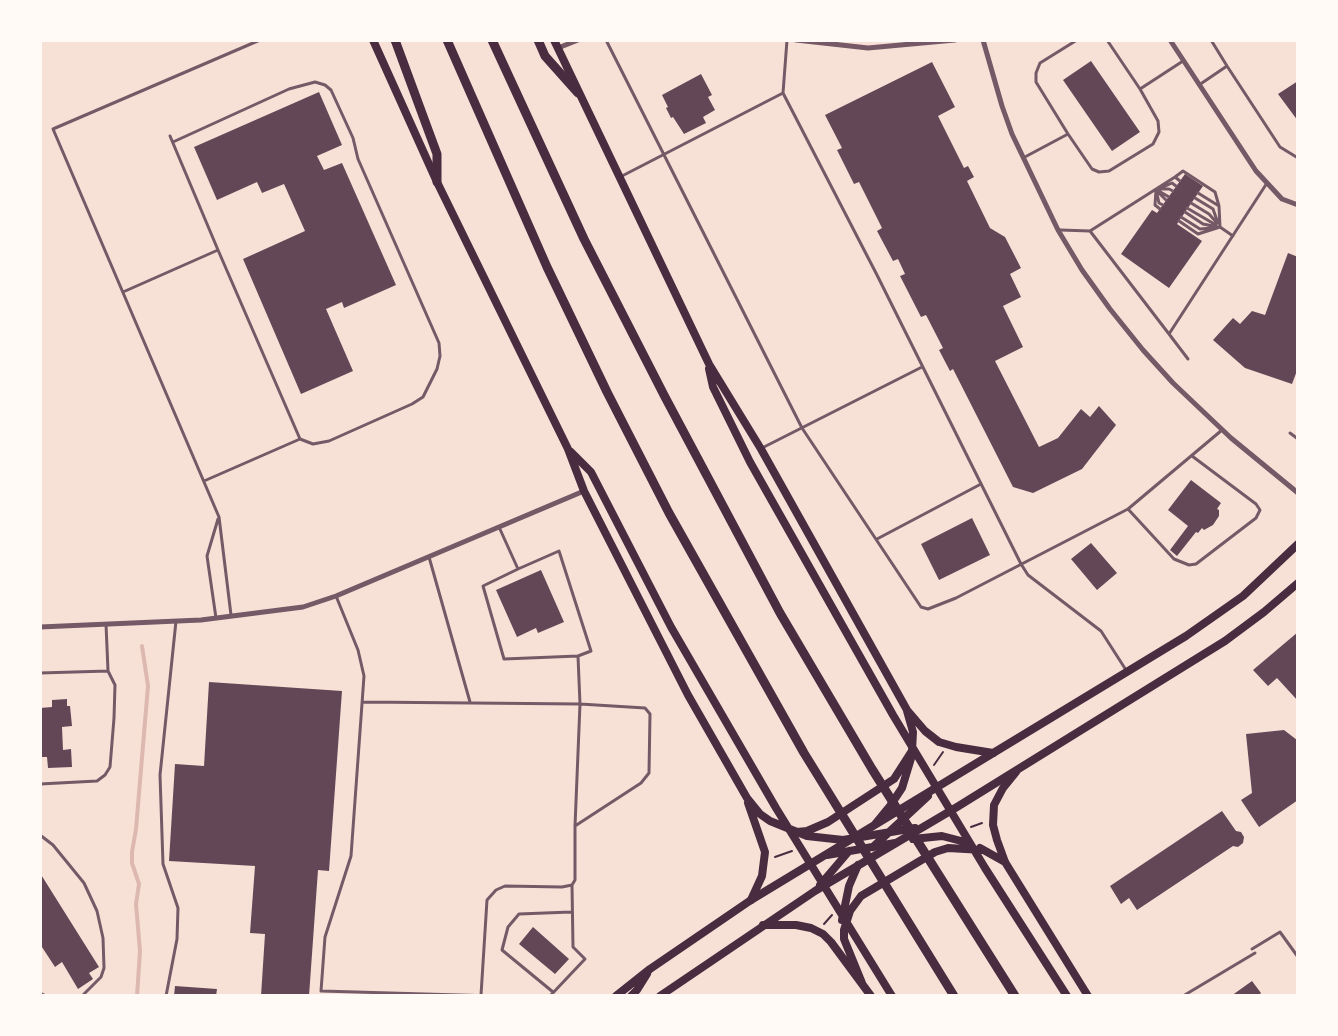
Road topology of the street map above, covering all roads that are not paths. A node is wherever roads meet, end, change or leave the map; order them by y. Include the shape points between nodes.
1 (260, 40) edge
2 (374, 40) edge
3 (395, 40) edge
4 (447, 40) edge
5 (492, 40) edge
6 (538, 40) edge
7 (578, 40) edge
8 (606, 40) edge
9 (787, 40) edge
10 (796, 40) edge
11 (955, 40) edge
12 (983, 40) edge
13 (1077, 40) edge
14 (1107, 40) edge
15 (1170, 40) edge
16 (1211, 40) edge
17 (556, 44) edge
18 (1183, 61) junction
19 (1227, 66) junction
20 (1199, 85) junction
21 (1140, 89) junction
22 (578, 93) junction
23 (783, 93) junction
24 (1068, 134) junction
25 (170, 136) dead end
26 (173, 142) junction
27 (664, 155) junction
28 (1023, 158) junction
29 (1298, 158) edge
30 (1175, 177) junction
31 (618, 178) junction
32 (1180, 181) dead end
33 (437, 182) junction
34 (1268, 183) junction
35 (1176, 186) dead end
36 (1156, 190) junction
37 (1173, 191) dead end
38 (1198, 193) dead end
39 (1168, 198) dead end
40 (1195, 198) dead end
41 (1191, 203) dead end
42 (1298, 205) edge
43 (1219, 206) junction
44 (1161, 207) dead end
45 (1188, 208) dead end
46 (1185, 212) dead end
47 (1180, 219) dead end
48 (1220, 227) junction
49 (1058, 230) junction
50 (1090, 231) junction
51 (1233, 236) junction
52 (218, 250) junction
53 (123, 292) junction
54 (1169, 334) junction
55 (1188, 359) dead end
56 (709, 364) junction
57 (922, 367) junction
58 (802, 428) junction
59 (1222, 430) junction
60 (1290, 434) dead end
61 (300, 439) junction
62 (1298, 439) edge
63 (568, 449) junction
64 (761, 449) junction
65 (1192, 456) junction
66 (204, 482) junction
67 (981, 484) junction
68 (584, 491) junction
69 (1298, 493) edge
70 (1128, 509) junction
71 (219, 517) junction
72 (499, 527) junction
73 (876, 539) junction
74 (1298, 544) edge
75 (429, 557) junction
76 (1021, 564) junction
77 (518, 569) junction
78 (1298, 583) edge
79 (336, 596) junction
80 (231, 617) junction
81 (216, 618) junction
82 (176, 621) junction
83 (106, 624) junction
84 (40, 627) edge
85 (578, 656) junction
86 (108, 671) junction
87 (1127, 671) junction
88 (40, 674) edge
89 (363, 702) junction
90 (470, 703) junction
91 (580, 704) junction
92 (907, 710) junction
93 (912, 751) junction
94 (993, 753) junction
95 (1023, 766) junction
96 (943, 783) junction
97 (40, 784) edge
98 (747, 798) junction
99 (575, 826) junction
100 (873, 826) junction
101 (923, 827) junction
102 (796, 832) junction
103 (888, 832) junction
104 (40, 835) edge
105 (863, 836) junction
106 (851, 839) junction
107 (894, 843) junction
108 (873, 847) junction
109 (983, 850) junction
110 (849, 851) junction
111 (826, 855) junction
112 (1005, 862) junction
113 (858, 865) junction
114 (572, 885) junction
115 (815, 891) junction
116 (751, 900) junction
117 (571, 912) junction
118 (762, 925) junction
119 (844, 930) junction
120 (1252, 949) dead end
121 (1255, 953) dead end
122 (1298, 957) edge
123 (650, 969) junction
124 (862, 982) junction
125 (321, 991) junction
126 (40, 993) edge
127 (551, 994) edge
128 (481, 995) edge
129 (46, 996) edge
130 (82, 996) edge
131 (166, 996) edge
132 (321, 996) edge
133 (494, 996) edge
134 (616, 996) edge
135 (631, 996) edge
136 (660, 996) edge
137 (871, 996) edge
138 (892, 996) edge
139 (954, 996) edge
140 (1015, 996) edge
141 (1067, 996) edge
142 (1088, 996) edge
143 (1183, 996) edge

1 - 53 lane via 53,129
2 - 33 main road
3 - 33 highway via 437,154
4 - 139 highway via 552,278 669,513 804,753
5 - 140 highway via 590,249 780,613 872,769
6 - 22 highway via 545,56
7 - 17 street
8 - 27 lane
9 - 23 lane
10 - 11 street via 868,48
12 - 28 street via 1002,106
13 - 24 lane via 1040,63 1036,73 1036,82
14 - 21 lane
15 - 18 street
16 - 19 lane
17 - 22 main road
18 - 20 street
18 - 21 lane
19 - 20 lane
19 - 29 lane via 1280,147
20 - 34 street
21 - 24 lane via 1158,121 1159,132 1153,144 1109,171 1100,172 1092,169
22 - 31 main road
23 - 27 lane
23 - 57 lane
24 - 28 lane
25 - 26 lane
26 - 52 lane
26 - 61 lane via 289,89 315,82 331,90 353,138 358,159 439,343 440,356 423,397 412,404 328,441 313,444
27 - 31 lane
27 - 58 lane
28 - 49 street
30 - 32 lane
30 - 36 lane
30 - 43 lane via 1183,171 1215,192
31 - 56 main road
33 - 63 main road
34 - 42 street via 1282,199
34 - 51 lane
35 - 36 lane via 1172,183
36 - 37 lane
36 - 39 lane
36 - 44 lane
36 - 50 lane
38 - 43 lane
40 - 48 lane via 1213,209
41 - 48 lane via 1209,214
43 - 48 lane
45 - 48 lane
46 - 48 lane via 1203,224
47 - 48 lane via 1198,234
48 - 51 lane
49 - 50 lane
49 - 59 street via 1104,302 1143,350
50 - 54 lane
51 - 54 lane
52 - 53 lane
52 - 61 lane
53 - 66 lane
54 - 55 lane
56 - 64 main road
56 - 141 main road via 713,387 750,462 893,715
57 - 58 lane
57 - 67 lane
58 - 64 lane
58 - 73 lane
59 - 65 lane
59 - 69 street
60 - 62 lane
61 - 66 lane
63 - 68 main road
63 - 138 main road via 591,471 677,637
64 - 92 main road
65 - 70 lane
65 - 70 lane via 1256,504 1260,510 1256,518 1196,564 1189,565 1174,559
66 - 71 lane
67 - 73 lane
67 - 76 lane
68 - 72 street
68 - 98 main road via 688,695
70 - 76 lane
71 - 80 lane
71 - 81 lane via 207,556
72 - 75 street
72 - 77 lane
73 - 76 lane via 912,595 921,607 928,609
74 - 87 main road via 1243,596
75 - 79 street
75 - 90 lane
76 - 87 lane via 1028,575 1101,630
77 - 85 lane via 559,551 591,651
77 - 85 lane via 483,586 504,659
78 - 95 main road via 1225,641
79 - 80 street via 303,607
79 - 89 lane via 358,650 364,676
80 - 81 street
81 - 82 street
82 - 83 street
82 - 131 lane via 160,775 163,864 178,908 177,939
83 - 84 street
83 - 86 lane
85 - 91 lane
86 - 88 lane
86 - 97 lane via 114,685 110,767 97,782
87 - 94 main road
89 - 90 lane
89 - 125 lane via 351,856 325,936
90 - 91 lane
91 - 99 lane
91 - 99 lane via 645,708 650,714 649,773 641,783
92 - 93 main road via 913,732
92 - 94 main road via 939,742
93 - 100 main road via 902,788
93 - 102 main road via 887,785 828,822
94 - 96 main road
95 - 101 main road
95 - 112 main road via 994,805 993,825
96 - 100 main road
96 - 103 main road
98 - 102 main road via 770,821
98 - 116 main road via 765,852 762,876
99 - 114 lane
100 - 105 main road
100 - 106 main road
101 - 103 main road
101 - 107 main road
102 - 106 main road via 825,839
103 - 105 main road
103 - 108 main road
104 - 130 lane via 84,883 97,911 104,968 101,977
105 - 106 main road
105 - 110 main road
106 - 111 main road
107 - 108 main road
107 - 109 main road via 942,836 963,840
107 - 113 main road
108 - 110 main road
108 - 113 main road
109 - 112 main road
109 - 119 main road via 935,852 861,896 850,911
110 - 111 main road
110 - 115 main road
111 - 116 main road
112 - 142 main road
113 - 115 main road
113 - 119 main road via 847,896
114 - 117 lane
114 - 128 lane via 505,886 487,900
115 - 118 main road
116 - 123 main road
117 - 127 lane via 573,947 585,959
117 - 127 lane via 519,914 508,927 502,950
118 - 124 main road via 796,925 819,932
118 - 136 main road
119 - 124 main road
120 - 122 lane via 1280,932
121 - 143 lane
123 - 134 main road
123 - 135 main road
124 - 137 main road
125 - 128 lane
125 - 132 lane
126 - 129 lane
128 - 133 lane

